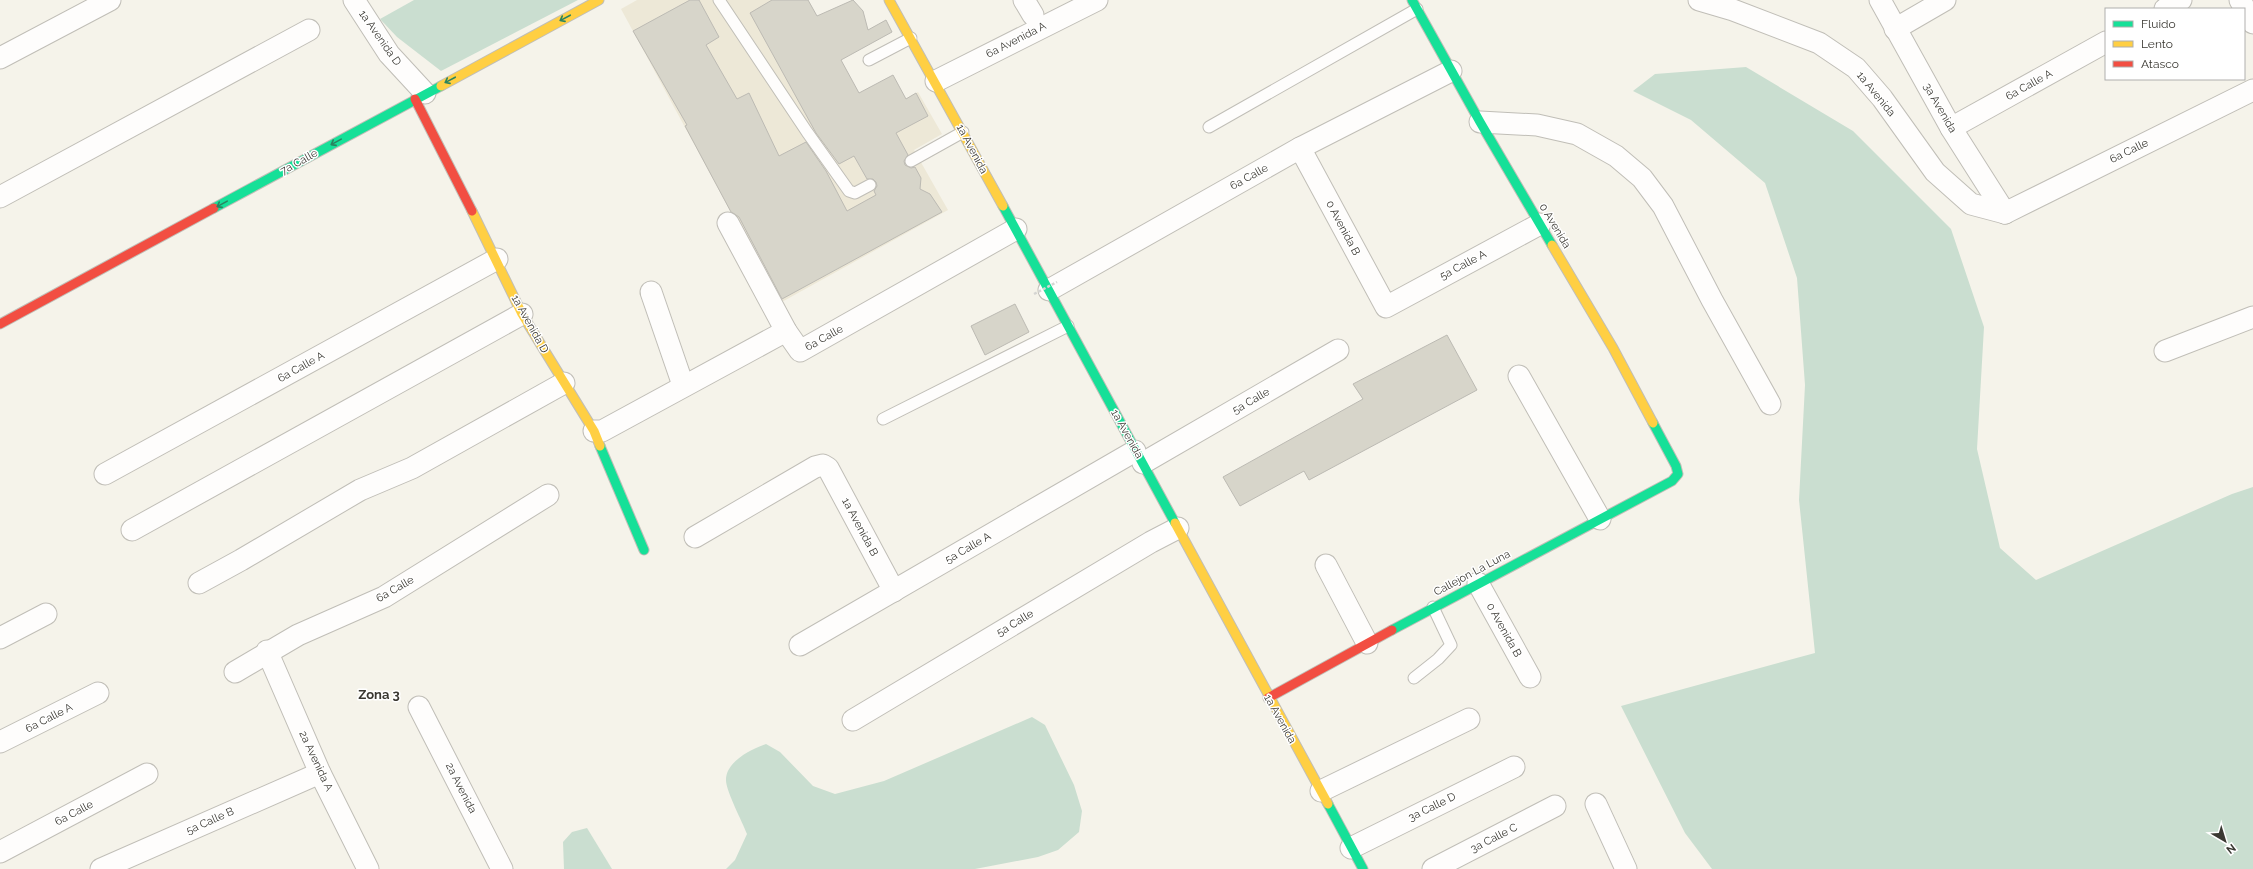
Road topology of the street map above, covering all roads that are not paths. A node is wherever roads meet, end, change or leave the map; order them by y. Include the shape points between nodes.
1 (110, 0) edge
2 (354, 0) edge
3 (599, 0) edge
4 (719, 0) edge
5 (889, 0) edge
6 (1097, 0) edge
7 (1699, 0) edge
8 (1880, 0) edge
9 (1945, 0) edge
10 (2181, 0) edge
11 (1415, 5) edge
12 (2167, 8) edge
13 (2245, 9) edge
14 (2253, 23) edge
15 (1895, 29) junction
16 (309, 30) dead end
17 (911, 38) junction
18 (2105, 43) edge
19 (0, 58) edge
20 (869, 60) dead end
21 (1451, 71) junction
22 (936, 81) junction
23 (2253, 90) edge
24 (420, 96) junction
25 (1480, 122) junction
26 (1209, 127) dead end
27 (1951, 128) junction
28 (963, 132) junction
29 (1300, 148) junction
30 (911, 161) dead end
31 (870, 185) dead end
32 (0, 197) edge
33 (2005, 213) junction
34 (728, 223) dead end
35 (1540, 224) junction
36 (1016, 229) junction
37 (497, 259) junction
38 (1046, 288) junction
39 (651, 292) dead end
40 (1386, 307) joint
41 (522, 314) junction
42 (2253, 317) edge
43 (0, 324) edge
44 (1068, 326) junction
45 (786, 331) junction
46 (1338, 350) dead end
47 (2165, 351) dead end
48 (1519, 376) dead end
49 (564, 383) junction
50 (683, 385) junction
51 (1770, 404) dead end
52 (883, 419) dead end
53 (594, 431) junction
54 (1139, 457) junction
55 (1676, 466) joint
56 (105, 474) dead end
57 (548, 495) dead end
58 (1600, 519) junction
59 (1178, 528) junction
60 (132, 530) dead end
61 (695, 537) dead end
62 (644, 550) dead end
63 (1326, 566) dead end
64 (199, 583) dead end
65 (1478, 583) junction
66 (894, 591) junction
67 (1433, 607) junction
68 (46, 614) dead end
69 (0, 638) edge
70 (1367, 643) junction
71 (800, 645) dead end
72 (267, 652) junction
73 (235, 672) dead end
74 (1530, 677) dead end
75 (1414, 678) dead end
76 (98, 693) dead end
77 (1268, 698) junction
78 (419, 707) dead end
79 (1469, 719) dead end
80 (853, 720) dead end
81 (0, 742) edge
82 (1514, 767) dead end
83 (320, 773) junction
84 (147, 774) dead end
85 (1320, 791) junction
86 (1596, 804) dead end
87 (1555, 806) dead end
88 (1351, 848) junction
89 (0, 852) edge
90 (496, 867) edge
91 (101, 869) edge
92 (368, 869) edge
93 (1363, 869) edge
94 (1433, 869) edge
95 (1626, 869) edge

1 - 19 street
2 - 24 street, 1a Avenida D
3 -> 24 street, 7a Calle
4 - 31 lane via 807,132 850,191 855,193
5 - 17 street, 1a Avenida
6 - 22 street, 6a Avenida A
7 - 33 street, 1a Avenida via 1733,10 1819,43 1856,68 1882,98 1935,172 1971,204
8 - 15 street, 3a Avenida
9 - 15 street
10 - 12 street
11 - 21 street, 0 Avenida
11 - 26 lane
13 - 14 street
15 - 27 street, 3a Avenida
16 - 32 street
17 - 20 lane
17 - 22 street, 1a Avenida
18 - 27 street, 6a Calle A
21 - 25 street, 0 Avenida
21 - 29 street, 6a Calle
22 - 28 street, 1a Avenida
23 - 33 street, 6a Calle
24 - 37 street, 1a Avenida D
24 -> 43 street, 7a Calle
25 - 35 street, 0 Avenida
25 - 51 street via 1538,125 1577,134 1616,156 1642,178 1663,206
27 - 33 street, 3a Avenida
28 - 30 lane
28 - 36 street, 1a Avenida
29 - 38 street, 6a Calle
29 - 40 street, 0 Avenida B
34 - 45 street
35 - 40 street, 5a Calle A
35 - 55 street, 0 Avenida via 1613,348
36 - 38 street, 1a Avenida
36 - 45 street, 6a Calle via 803,351 797,348
37 - 41 street, 1a Avenida D
37 - 56 street, 6a Calle A
38 - 44 street, 1a Avenida
39 - 50 street
41 - 49 street, 1a Avenida D
41 - 60 street
42 - 47 street
44 - 52 lane
44 - 54 street, 1a Avenida
45 - 50 street
46 - 54 street, 5a Calle
48 - 58 street
49 - 53 street, 1a Avenida D
49 - 64 street via 412,468 360,490
50 - 53 street via 602,431
53 - 62 street, 1a Avenida D
54 - 59 street, 1a Avenida
54 - 66 street, 5a Calle A
55 - 58 street, Callejon La Luna via 1678,474 1672,481
57 - 72 street, 6a Calle via 384,597 298,635
58 - 65 street, Callejon La Luna
59 - 77 street, 1a Avenida
59 - 80 street, 5a Calle
61 - 66 street, 1a Avenida B via 815,467 823,466 828,468
63 - 70 street
65 - 67 street, Callejon La Luna
65 - 74 street, 0 Avenida B
66 - 71 street, 5a Calle A
67 - 70 street, Callejon La Luna
67 - 75 lane via 1451,645
68 - 69 street
70 - 77 street, Callejon La Luna
72 - 73 street, 6a Calle
72 - 83 street, 2a Avenida A
76 - 81 street, 6a Calle A
77 - 85 street, 1a Avenida
78 - 90 street, 2a Avenida
79 - 85 street
82 - 88 street, 3a Calle D
83 - 91 street, 5a Calle B
83 - 92 street, 2a Avenida A
84 - 89 street, 6a Calle
85 - 88 street, 1a Avenida
86 - 95 street
87 - 94 street, 3a Calle C
88 - 93 street, 1a Avenida

